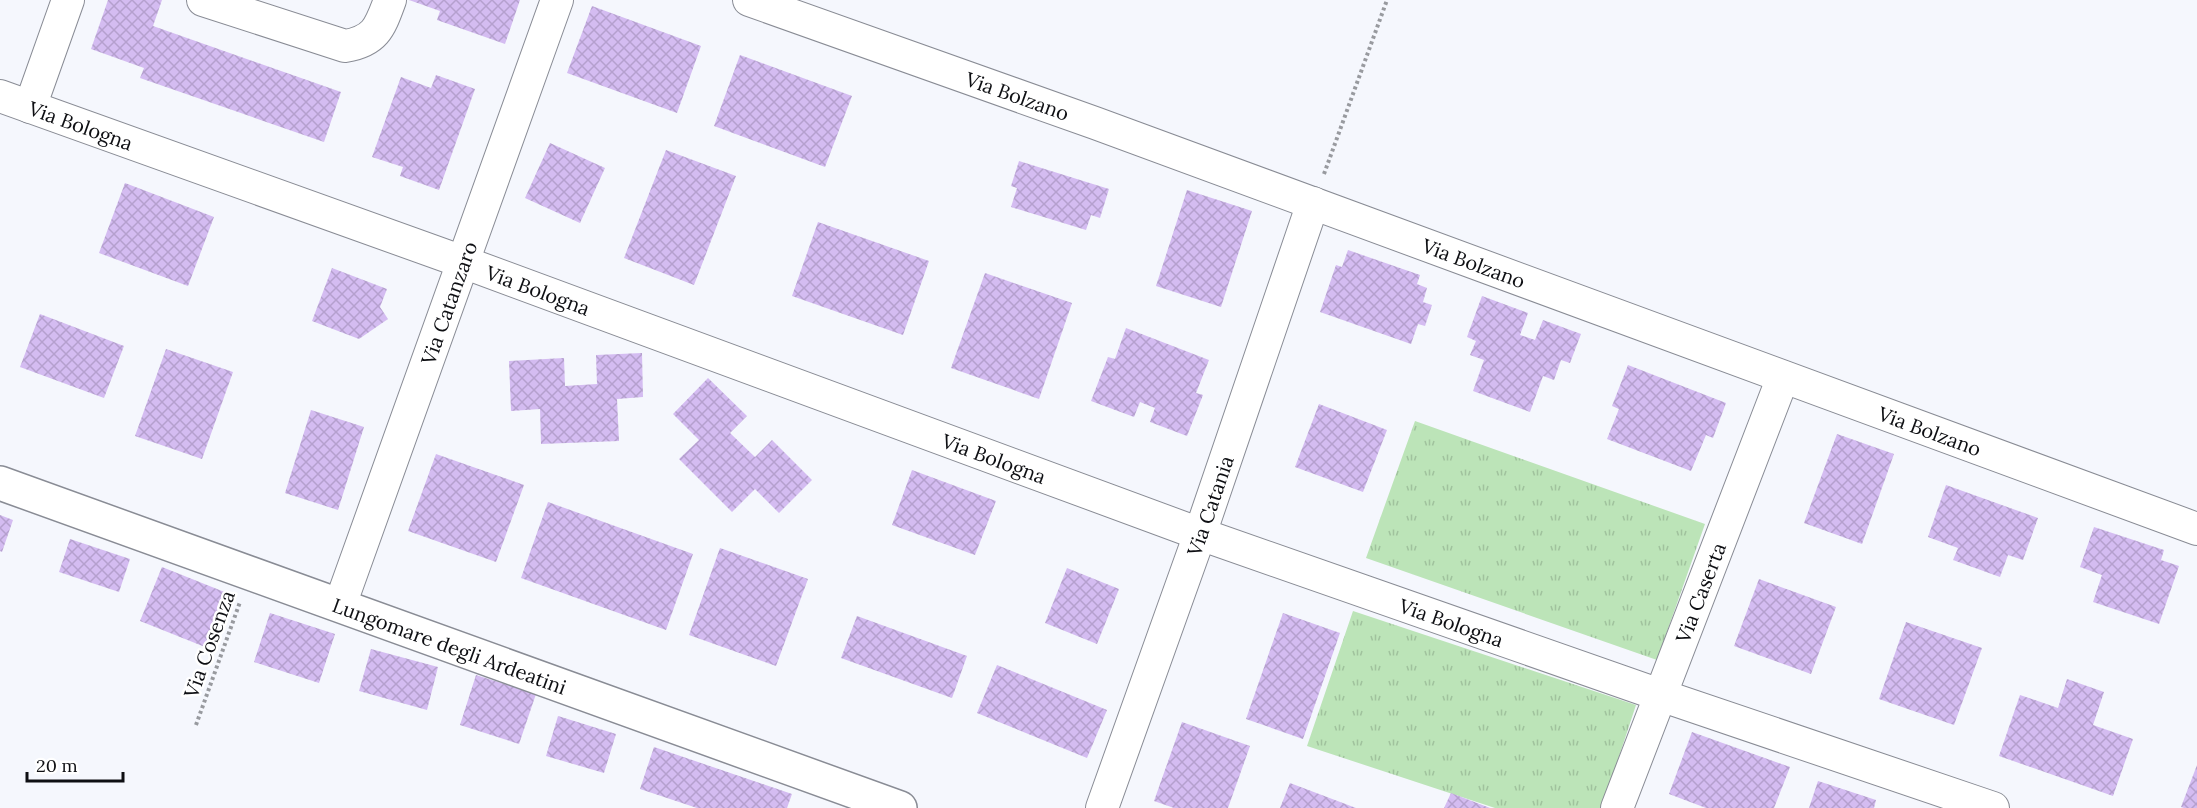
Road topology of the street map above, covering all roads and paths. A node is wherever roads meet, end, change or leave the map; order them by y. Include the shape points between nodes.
1 (68, 0) edge
2 (203, 0) edge
3 (390, 0) edge
4 (558, 0) edge
5 (749, 0) edge
6 (1387, 0) edge
7 (0, 96) edge
8 (30, 107) junction
9 (1313, 203) junction
10 (463, 262) junction
11 (1783, 377) junction
12 (0, 483) edge
13 (2197, 529) edge
14 (1200, 534) junction
15 (250, 573) junction
16 (340, 605) junction
17 (1660, 695) junction
18 (196, 725) dead end
19 (900, 808) edge
20 (1102, 808) edge
21 (1617, 808) edge
22 (1993, 808) edge

1 - 8 street
2 - 3 street via 345,46 363,42 377,30
4 - 10 street, Via Catanzaro
5 - 9 street, Via Bolzano
6 - 9 path
7 - 8 street, Via Bologna
8 - 10 street, Via Bologna
9 - 11 street, Via Bolzano
9 - 14 street, Via Catania
10 - 14 street, Via Bologna
10 - 16 street, Via Catanzaro
11 - 13 street, Via Bolzano
11 - 17 street, Via Caserta
12 - 15 main road, Lungomare degli Ardeatini
14 - 17 street, Via Bologna
14 - 20 street, Via Catania
15 - 16 main road, Lungomare degli Ardeatini
15 - 18 path, Via Cosenza
16 - 19 main road, Lungomare degli Ardeatini
17 - 21 street, Via Caserta
17 - 22 street, Via Bologna

